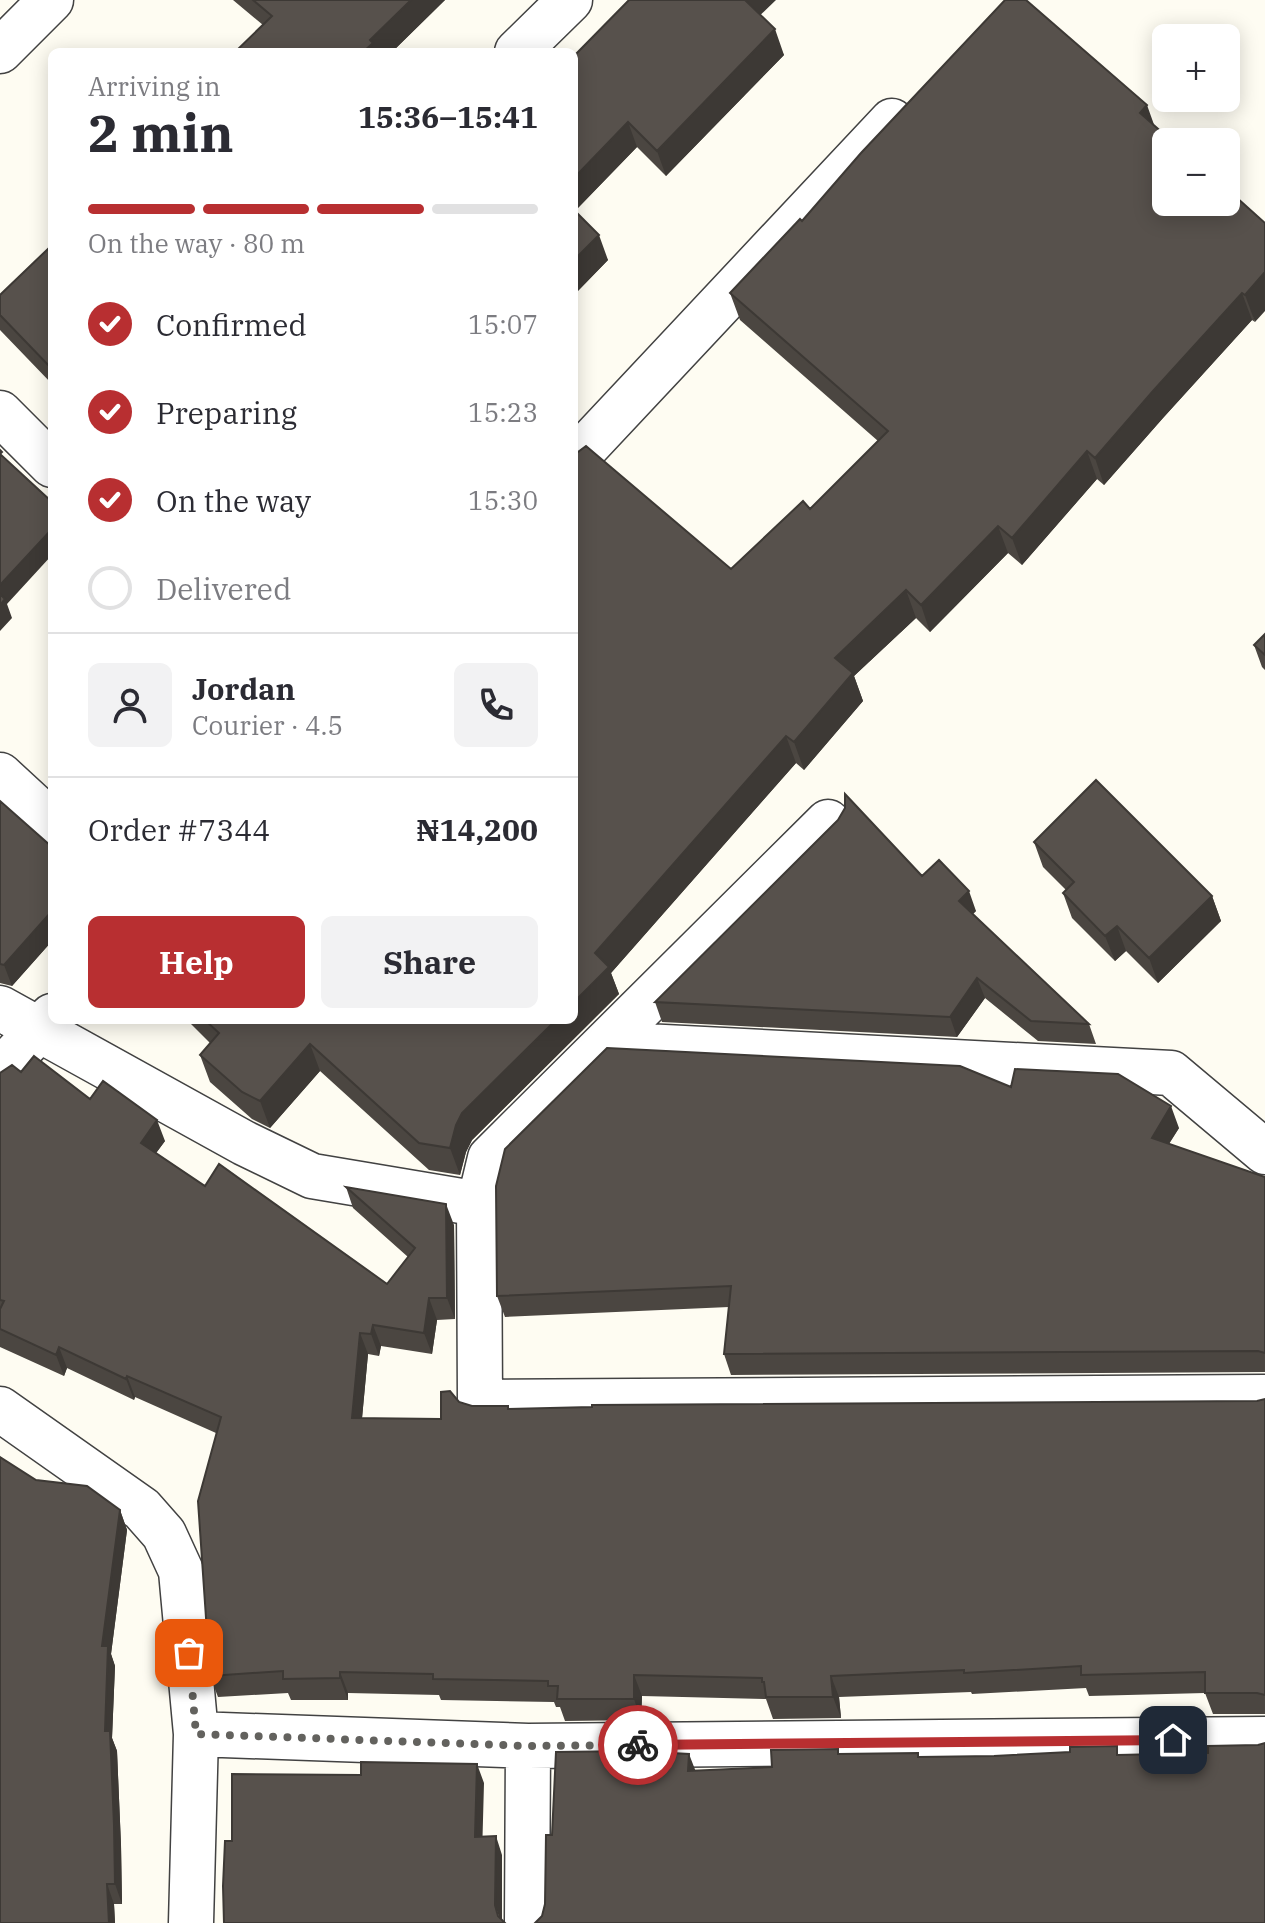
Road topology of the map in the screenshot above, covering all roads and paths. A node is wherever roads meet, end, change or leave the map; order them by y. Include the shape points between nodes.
1 (51, 0) edge
2 (570, 0) edge
3 (521, 48) edge
4 (0, 51) edge
5 (919, 92) edge
6 (0, 413) edge
7 (578, 456) edge
8 (48, 461) edge
9 (0, 775) edge
10 (48, 819) edge
11 (828, 822) dead end
12 (0, 1008) edge
13 (45, 1023) edge
14 (605, 1044) junction
15 (0, 1071) edge
16 (1265, 1152) edge
17 (479, 1204) junction
18 (1265, 1397) edge
19 (0, 1409) edge
20 (196, 1734) junction
21 (1265, 1739) edge
22 (528, 1746) junction
23 (191, 1923) edge
24 (527, 1923) edge

1 - 4 street
2 - 3 street
5 - 7 street
6 - 8 street
9 - 10 street
11 - 14 street
12 - 13 street
13 - 15 street
13 - 17 street via 244,1143 312,1176
14 - 16 street via 1171,1073
14 - 17 street via 490,1158
17 - 18 street via 480,1402
19 - 20 street via 142,1509 164,1534 181,1571
20 - 22 street
20 - 23 street
21 - 22 street
22 - 24 street

